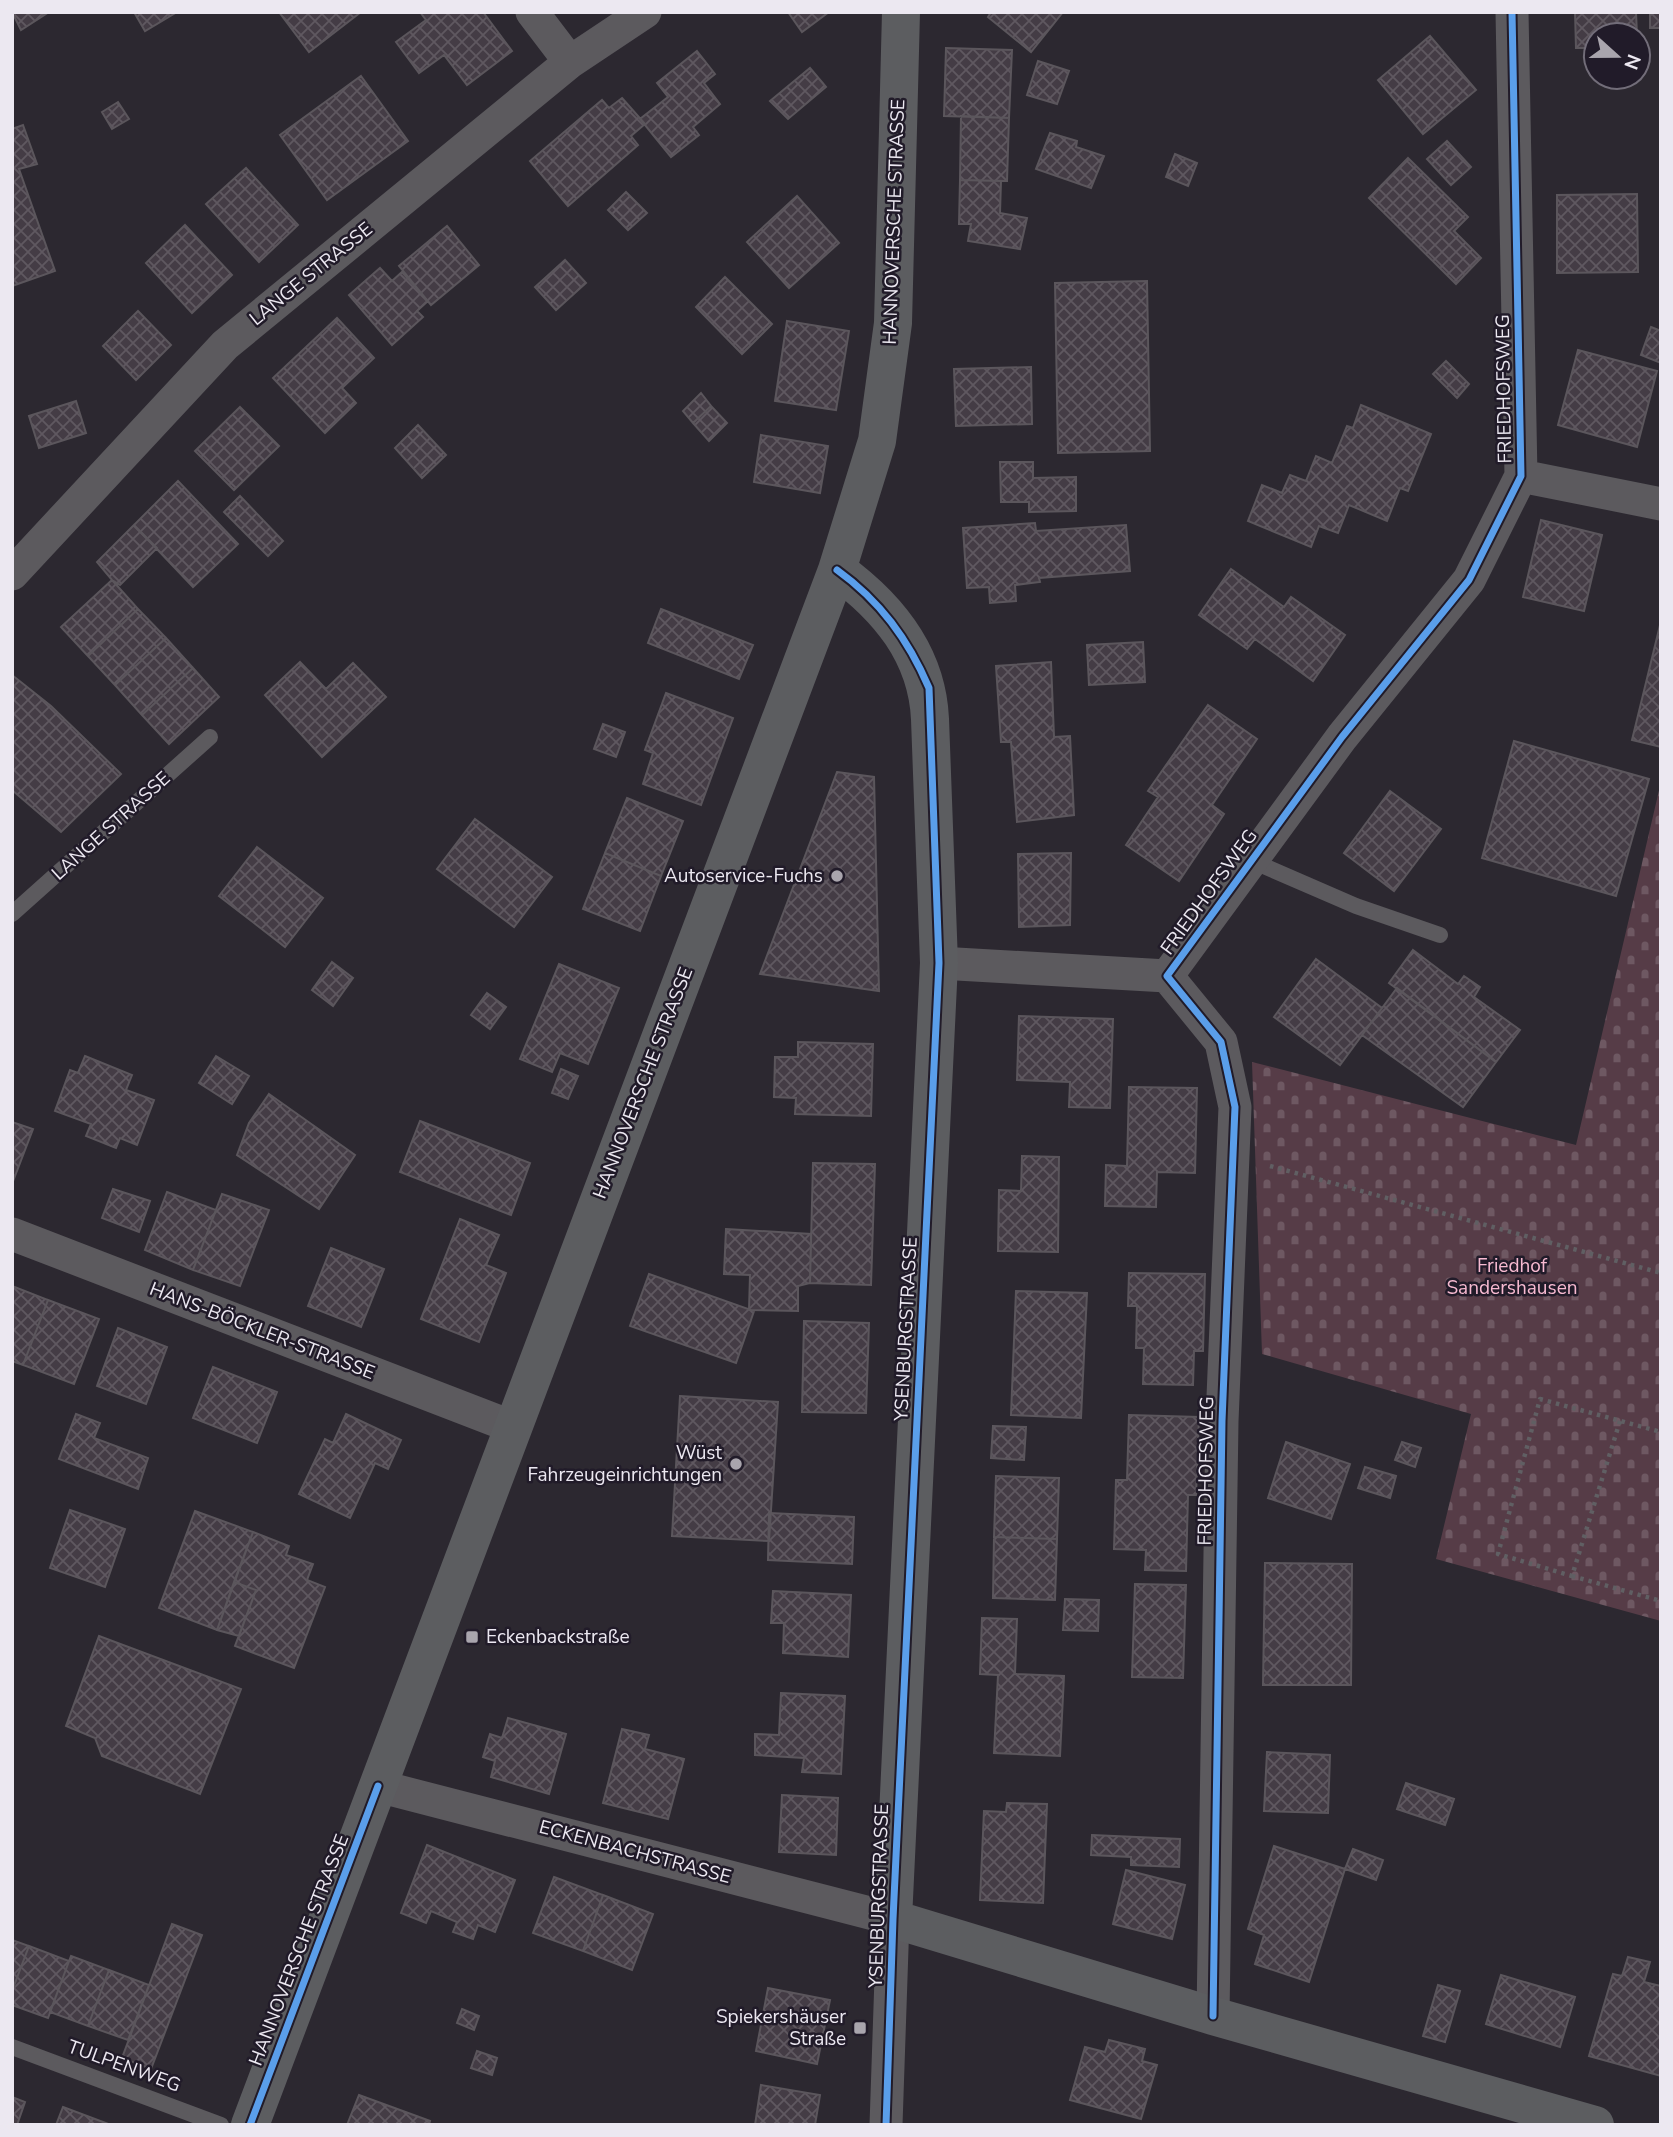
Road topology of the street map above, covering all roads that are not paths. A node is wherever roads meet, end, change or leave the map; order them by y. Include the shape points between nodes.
1 (532, 12) edge
2 (645, 12) edge
3 (901, 12) edge
4 (1512, 12) edge
5 (570, 62) junction
6 (1521, 476) junction
7 (1661, 504) edge
8 (836, 570) junction
9 (12, 574) edge
10 (210, 737) dead end
11 (1252, 861) junction
12 (12, 914) edge
13 (1440, 935) dead end
14 (939, 963) junction
15 (1167, 976) junction
16 (12, 1234) edge
17 (513, 1427) junction
18 (378, 1786) junction
19 (893, 1919) junction
20 (1213, 2016) junction
21 (12, 2047) edge
22 (220, 2125) edge
23 (250, 2125) edge
24 (886, 2125) edge
25 (1595, 2125) edge

1 - 5 street
2 - 5 street, LANGE STRASSE
3 - 8 main road, HANNOVERSCHE STRASSE via 893,323 877,441
4 - 6 street, FRIEDHOFSWEG
5 - 9 street, LANGE STRASSE via 225,345
6 - 7 street
6 - 11 street, FRIEDHOFSWEG via 1469,580 1342,737
8 - 14 main road, YSENBURGSTRASSE via 858,585 894,623 929,688
8 - 17 main road, HANNOVERSCHE STRASSE
10 - 12 lane, LANGE STRASSE
11 - 13 lane via 1356,906
11 - 15 street, FRIEDHOFSWEG
14 - 15 street, FRIEDHOFSWEG
14 - 19 main road, YSENBURGSTRASSE
15 - 20 street, FRIEDHOFSWEG via 1221,1042 1235,1107 1222,1421
16 - 17 street, HANS-BÖCKLER-STRASSE
17 - 18 main road, HANNOVERSCHE STRASSE
18 - 19 street, ECKENBACHSTRASSE
18 - 23 main road, HANNOVERSCHE STRASSE
19 - 20 main road
19 - 24 street, YSENBURGSTRASSE
20 - 25 main road
21 - 22 lane, TULPENWEG

